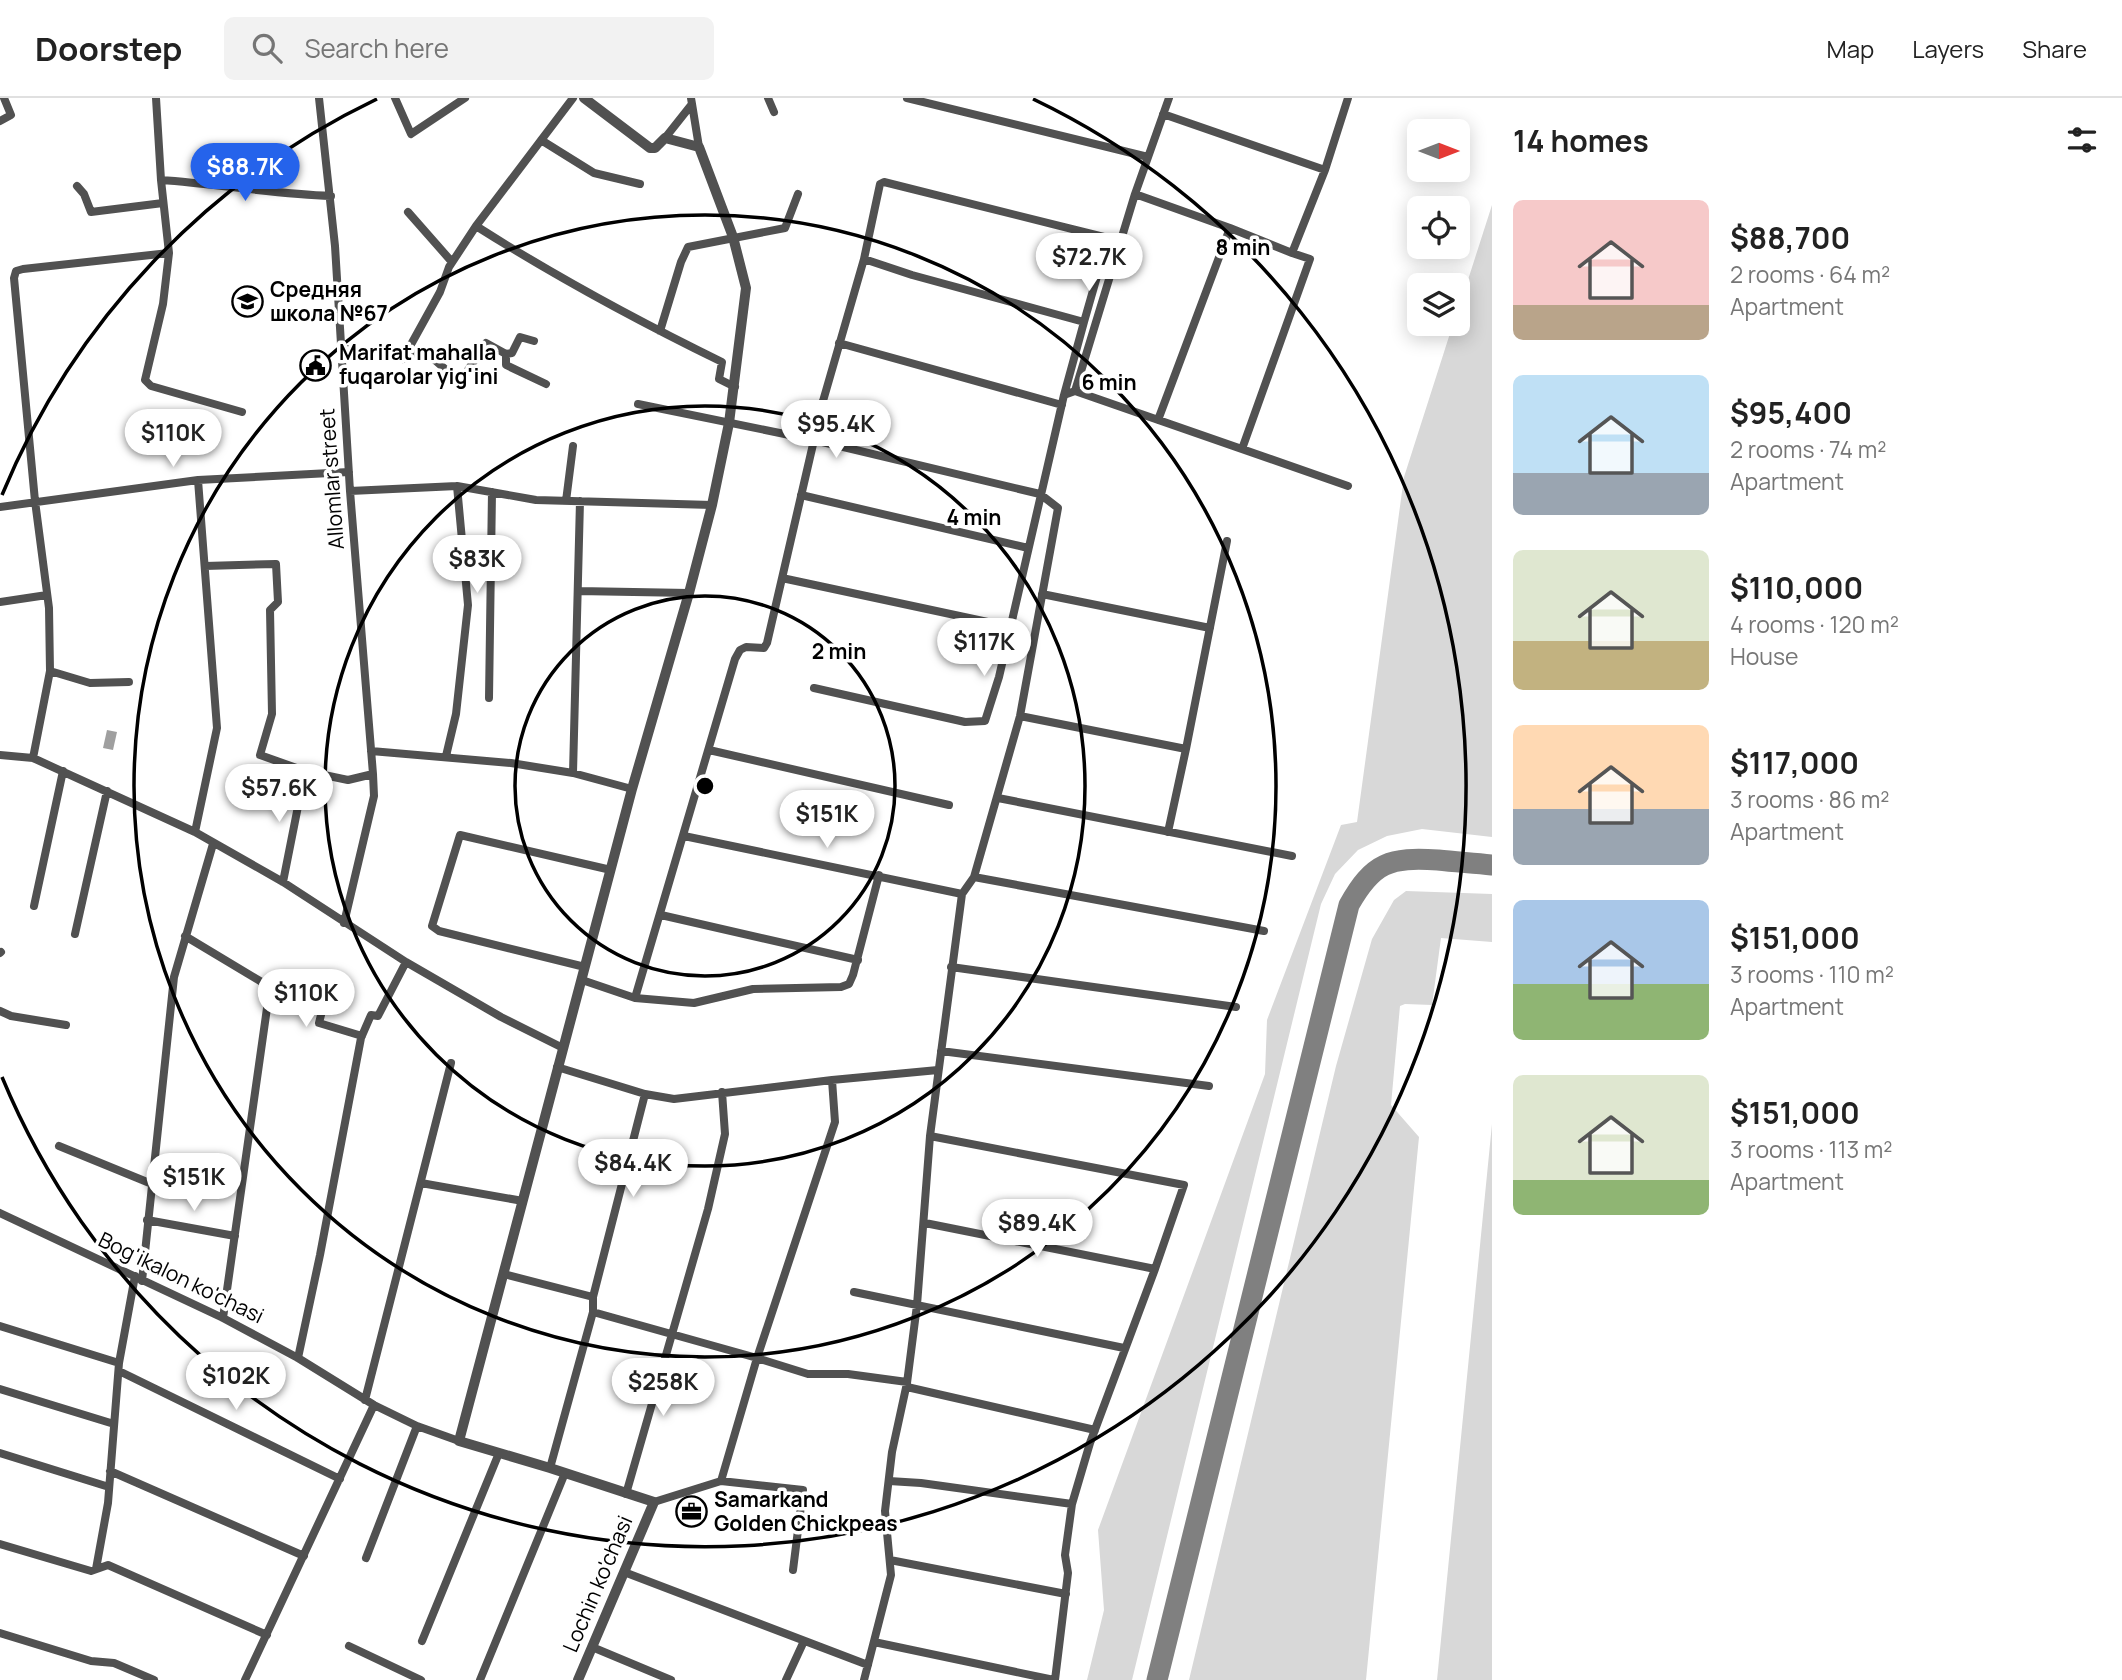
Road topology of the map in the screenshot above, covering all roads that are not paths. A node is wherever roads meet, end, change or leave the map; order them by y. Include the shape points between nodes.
1 (4, 98) edge
2 (156, 98) edge
3 (319, 98) edge
4 (395, 98) edge
5 (465, 98) edge
6 (573, 98) edge
7 (584, 98) edge
8 (768, 98) edge
9 (907, 98) edge
10 (1169, 98) edge
11 (1348, 98) edge
12 (692, 101) edge
13 (774, 111) dead end
14 (1163, 114) junction
15 (0, 121) edge
16 (665, 138) junction
17 (541, 140) junction
18 (699, 147) junction
19 (1148, 157) junction
20 (1325, 170) junction
21 (161, 180) junction
22 (640, 184) dead end
23 (77, 186) dead end
24 (798, 194) dead end
25 (1135, 194) junction
26 (331, 196) junction
27 (163, 202) junction
28 (408, 212) dead end
29 (476, 226) junction
30 (1230, 228) junction
31 (733, 237) junction
32 (1108, 238) junction
33 (1120, 241) junction
34 (169, 253) junction
35 (1293, 253) junction
36 (864, 259) junction
37 (452, 262) junction
38 (1084, 322) junction
39 (660, 331) junction
40 (534, 341) dead end
41 (839, 343) junction
42 (341, 348) junction
43 (506, 354) junction
44 (403, 359) junction
45 (545, 384) dead end
46 (735, 387) junction
47 (1075, 391) junction
48 (1064, 395) junction
49 (638, 404) dead end
50 (1062, 405) junction
51 (242, 412) dead end
52 (1158, 420) junction
53 (729, 423) junction
54 (794, 436) junction
55 (814, 440) junction
56 (573, 446) dead end
57 (1242, 449) junction
58 (349, 472) junction
59 (198, 480) junction
60 (457, 486) junction
61 (1348, 486) dead end
62 (350, 491) junction
63 (492, 492) junction
64 (1040, 494) junction
65 (801, 495) junction
66 (566, 501) junction
67 (35, 502) junction
68 (580, 502) junction
69 (712, 505) junction
70 (0, 507) edge
71 (1227, 541) dead end
72 (1028, 548) junction
73 (205, 566) junction
74 (782, 578) junction
75 (578, 591) junction
76 (689, 593) junction
77 (1042, 594) junction
78 (47, 595) junction
79 (0, 603) edge
80 (1011, 627) junction
81 (1210, 628) junction
82 (50, 671) junction
83 (129, 682) dead end
84 (814, 688) dead end
85 (489, 698) dead end
86 (1020, 716) junction
87 (1186, 749) junction
88 (709, 750) junction
89 (371, 751) junction
90 (0, 756) edge
91 (446, 756) junction
92 (33, 758) junction
93 (63, 771) junction
94 (305, 771) junction
95 (573, 773) junction
96 (373, 774) junction
97 (632, 789) junction
98 (107, 791) junction
99 (998, 798) junction
100 (949, 805) dead end
101 (195, 832) junction
102 (1168, 832) junction
103 (684, 836) junction
104 (213, 844) junction
105 (1293, 856) dead end
106 (611, 870) junction
107 (879, 875) junction
108 (974, 877) junction
109 (283, 882) junction
110 (962, 894) junction
111 (34, 906) dead end
112 (661, 915) junction
113 (344, 923) junction
114 (1264, 930) dead end
115 (75, 934) dead end
116 (185, 936) junction
117 (858, 960) junction
118 (406, 962) junction
119 (585, 967) junction
120 (951, 967) junction
121 (582, 980) junction
122 (270, 987) junction
123 (635, 998) junction
124 (1236, 1007) dead end
125 (0, 1012) edge
126 (66, 1025) dead end
127 (362, 1036) junction
128 (563, 1048) junction
129 (941, 1051) junction
130 (451, 1063) dead end
131 (557, 1067) junction
132 (938, 1070) junction
133 (832, 1080) junction
134 (1209, 1086) dead end
135 (722, 1092) junction
136 (645, 1094) junction
137 (930, 1136) junction
138 (59, 1146) dead end
139 (421, 1183) junction
140 (152, 1184) junction
141 (523, 1201) junction
142 (0, 1213) edge
143 (148, 1220) junction
144 (925, 1223) junction
145 (236, 1236) junction
146 (1156, 1269) junction
147 (504, 1274) junction
148 (139, 1278) junction
149 (854, 1292) dead end
150 (593, 1297) junction
151 (917, 1305) junction
152 (593, 1312) junction
153 (223, 1318) junction
154 (0, 1326) edge
155 (672, 1335) junction
156 (1124, 1348) junction
157 (298, 1358) junction
158 (757, 1359) junction
159 (119, 1367) junction
160 (906, 1387) junction
161 (0, 1389) edge
162 (365, 1400) junction
163 (374, 1405) junction
164 (114, 1424) junction
165 (417, 1426) junction
166 (1095, 1430) junction
167 (459, 1441) junction
168 (0, 1453) edge
169 (499, 1453) junction
170 (550, 1468) junction
171 (110, 1471) junction
172 (565, 1473) junction
173 (340, 1479) junction
174 (721, 1481) junction
175 (889, 1481) junction
176 (108, 1486) junction
177 (626, 1494) junction
178 (654, 1502) junction
179 (1072, 1504) junction
180 (0, 1544) edge
181 (304, 1556) junction
182 (366, 1558) dead end
183 (890, 1560) junction
184 (96, 1569) junction
185 (793, 1570) dead end
186 (624, 1572) junction
187 (1066, 1594) junction
188 (0, 1633) edge
189 (267, 1635) junction
190 (804, 1640) junction
191 (422, 1641) dead end
192 (874, 1642) junction
193 (349, 1646) dead end
194 (592, 1647) junction
195 (868, 1665) junction
196 (154, 1680) edge
197 (245, 1680) edge
198 (421, 1680) edge
199 (480, 1680) edge
200 (578, 1680) edge
201 (671, 1680) edge
202 (786, 1680) edge
203 (864, 1680) edge
204 (1054, 1680) edge

1 - 15 street via 11,115
2 - 21 street
3 - 26 street, Allomlar street
4 - 5 street via 411,134
6 - 17 street
7 - 16 street via 650,148
8 - 13 street
9 - 19 street
10 - 14 street
11 - 20 street
12 - 16 street
12 - 18 street
14 - 19 street
14 - 20 street
16 - 18 street
17 - 22 street via 594,173
17 - 29 street
18 - 31 street
19 - 25 street
20 - 35 street
21 - 26 street
21 - 27 street
23 - 27 street via 91,212
24 - 31 street via 785,228
25 - 30 street
25 - 33 street
26 - 42 street, Allomlar street
27 - 34 street
28 - 37 street
29 - 37 street
29 - 39 street
30 - 35 street
30 - 52 street
31 - 39 street via 688,247
31 - 46 street via 746,288
32 - 33 street
32 - 36 street via 884,182
32 - 38 street
33 - 47 street
34 - 51 street via 163,304 145,380 151,386
34 - 67 street via 16,271
35 - 57 street via 1310,259
36 - 38 street
36 - 41 street
37 - 44 street
38 - 48 street
39 - 46 street via 722,362 719,379
40 - 43 street via 520,337 512,353
41 - 50 street
41 - 54 street via 813,423
42 - 44 street
42 - 58 street, Allomlar street
43 - 44 street via 486,343 460,382 429,355 415,353
43 - 45 street via 506,365
46 - 53 street
47 - 48 street
47 - 52 street
48 - 50 street
49 - 53 street
50 - 64 street
52 - 57 street
53 - 54 street
53 - 69 street
54 - 55 street
55 - 64 street
55 - 65 street
56 - 66 street
57 - 61 street
58 - 59 street
58 - 62 street, Allomlar street
59 - 67 street
59 - 73 street
60 - 62 street
60 - 63 street
60 - 91 street via 468,605 456,714
62 - 89 street, Allomlar street
63 - 66 street
63 - 85 street
64 - 72 street
64 - 77 street via 1058,508
65 - 72 street
65 - 74 street
66 - 68 street
67 - 70 street
67 - 78 street
68 - 69 street
68 - 75 street
69 - 76 street
71 - 81 street
72 - 80 street
73 - 94 street via 276,564 278,602 270,610 272,714 260,755
73 - 101 street via 217,728
74 - 80 street
74 - 88 street via 767,643 764,648 740,650
75 - 76 street
75 - 95 street
76 - 97 street
77 - 81 street
77 - 86 street
78 - 79 street
78 - 82 street
80 - 84 street via 985,721 965,722
81 - 87 street
82 - 83 street via 89,683
82 - 92 street
86 - 87 street
86 - 99 street
87 - 102 street
88 - 100 street
88 - 103 street
89 - 91 street
89 - 96 street, Allomlar street
90 - 92 street
91 - 95 street
92 - 93 street
93 - 98 street
93 - 111 street
94 - 96 street via 348,780
94 - 109 street
95 - 97 street
96 - 113 street, Allomlar street via 374,796
97 - 106 street
98 - 101 street
98 - 115 street
99 - 102 street
99 - 108 street
101 - 104 street
102 - 105 street
103 - 107 street
103 - 112 street
104 - 109 street
104 - 116 street
106 - 119 street
106 - 119 street via 460,835 432,926
107 - 110 street
107 - 117 street
108 - 110 street
108 - 114 street
109 - 113 street
110 - 120 street
112 - 117 street
112 - 123 street
113 - 118 street
116 - 122 street
116 - 140 street via 174,976
117 - 123 street via 849,984 841,987 753,989 694,1003
118 - 127 street via 378,1016 370,1015
118 - 128 street
119 - 121 street
120 - 124 street
120 - 129 street
121 - 123 street
121 - 128 street
122 - 127 street via 321,1011 319,1023
122 - 145 street
125 - 126 street
127 - 157 street
128 - 131 street
129 - 132 street
129 - 134 street
130 - 139 street
131 - 136 street
131 - 141 street
132 - 133 street
132 - 137 street
133 - 135 street
133 - 158 street via 835,1122
135 - 136 street via 674,1099
135 - 155 street via 724,1135
136 - 150 street
137 - 144 street
137 - 146 street via 1184,1185
138 - 140 street
139 - 141 street
139 - 162 street
140 - 143 street
141 - 147 street
142 - 148 street, Bog'ikalon ko'chasi
143 - 145 street
143 - 148 street
144 - 146 street
144 - 151 street
145 - 153 street
146 - 156 street
147 - 150 street
147 - 167 street
148 - 153 street, Bog'ikalon ko'chasi
148 - 159 street
149 - 151 street
150 - 152 street
151 - 156 street
151 - 160 street
152 - 155 street
152 - 170 street
153 - 157 street, Bog'ikalon ko'chasi
154 - 159 street
155 - 158 street
155 - 177 street
156 - 166 street
157 - 162 street, Bog'ikalon ko'chasi
158 - 160 street via 808,1374 848,1374 907,1382
158 - 174 street
159 - 164 street
159 - 173 street
160 - 166 street
160 - 175 street
161 - 164 street
162 - 163 street, Bog'ikalon ko'chasi
163 - 165 street, Bog'ikalon ko'chasi
163 - 173 street
164 - 171 street
165 - 167 street, Bog'ikalon ko'chasi
165 - 182 street
166 - 179 street
167 - 169 street, Bog'ikalon ko'chasi
168 - 176 street
169 - 170 street, Bog'ikalon ko'chasi
169 - 191 street
170 - 172 street, Bog'ikalon ko'chasi
171 - 176 street
171 - 181 street
172 - 177 street, Bog'ikalon ko'chasi
172 - 199 street
173 - 181 street
174 - 178 street
174 - 185 street via 803,1490
175 - 179 street
175 - 183 street via 885,1511
176 - 184 street
177 - 178 street, Bog'ikalon ko'chasi
178 - 186 street, Lochin ko'chasi
179 - 187 street via 1065,1555
180 - 184 street
181 - 189 street
183 - 187 street
183 - 192 street via 891,1575
184 - 189 street via 108,1564
186 - 190 street
186 - 194 street, Lochin ko'chasi
187 - 204 street
188 - 196 street via 91,1661 114,1663
189 - 197 street
190 - 195 street
190 - 202 street
192 - 195 street
192 - 204 street
193 - 198 street
194 - 200 street, Lochin ko'chasi
194 - 201 street
195 - 203 street

